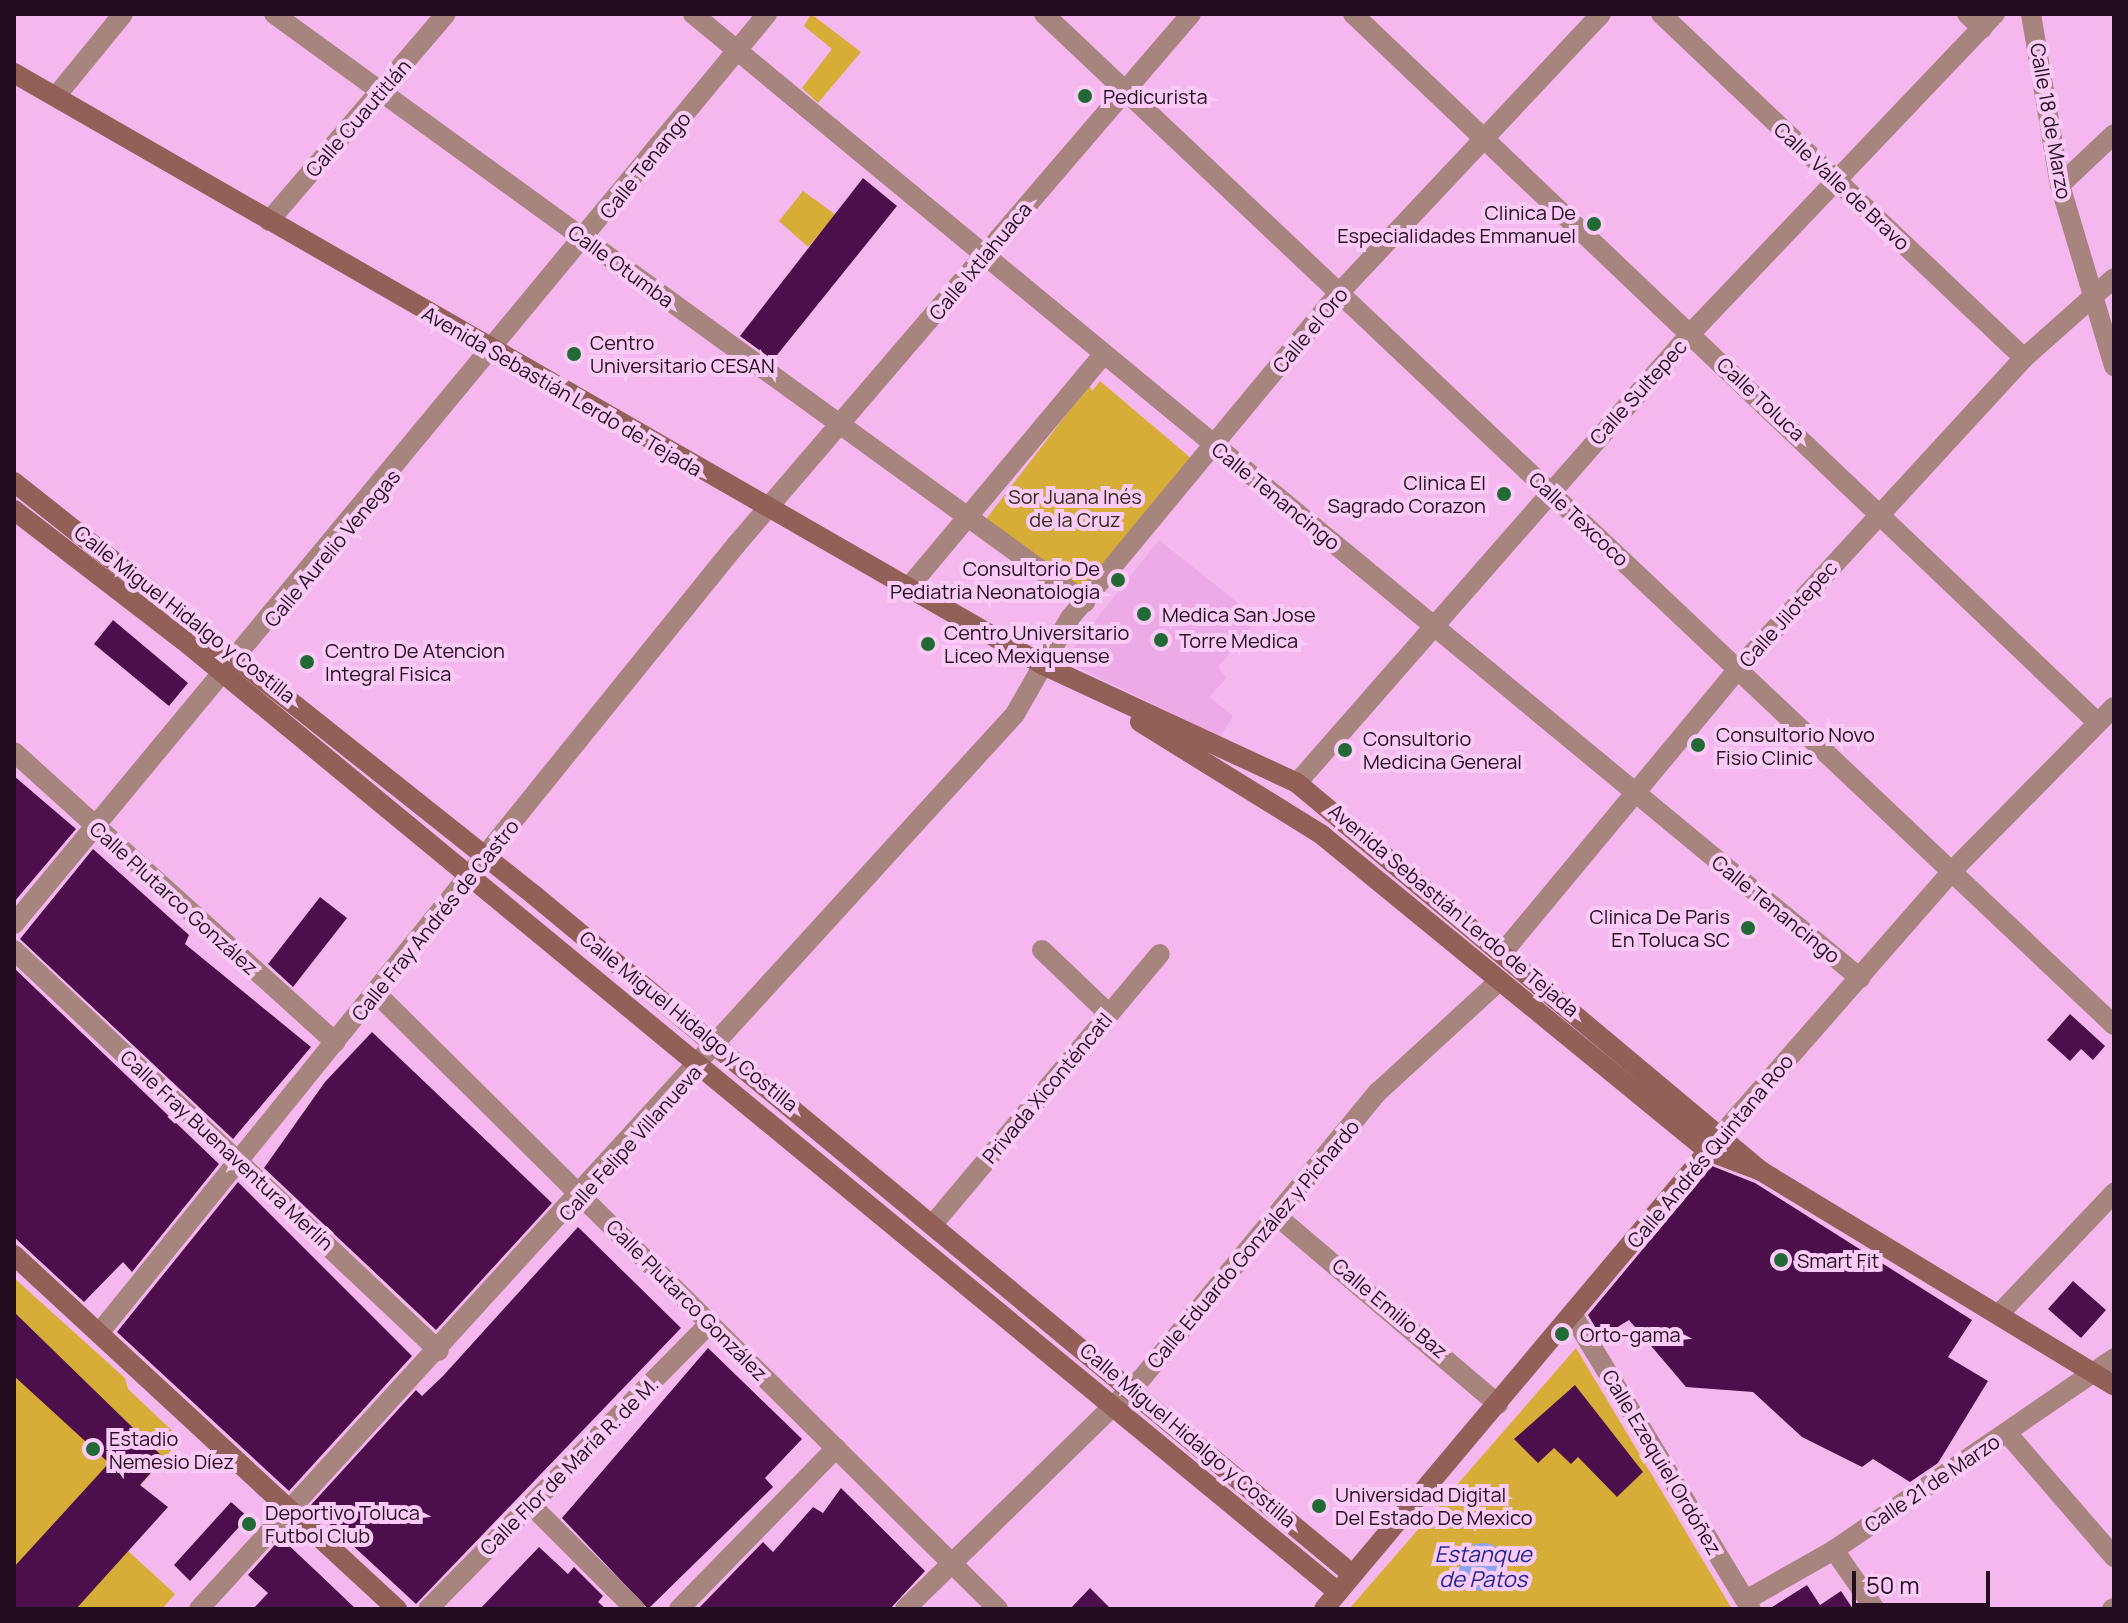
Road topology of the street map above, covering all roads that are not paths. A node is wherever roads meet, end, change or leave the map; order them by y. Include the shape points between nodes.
1 (123, 14) edge
2 (274, 14) edge
3 (446, 14) edge
4 (693, 14) edge
5 (767, 14) edge
6 (1044, 14) edge
7 (1191, 14) edge
8 (1353, 14) edge
9 (1601, 14) edge
10 (1661, 14) edge
11 (2031, 14) edge
12 (1981, 19) edge
13 (737, 50) junction
14 (14, 73) edge
15 (1122, 89) junction
16 (383, 91) junction
17 (57, 95) junction
18 (2114, 134) edge
19 (1484, 137) junction
20 (1837, 181) junction
21 (2060, 185) junction
22 (269, 221) junction
23 (586, 240) junction
24 (987, 255) junction
25 (2114, 278) edge
26 (1339, 293) junction
27 (2092, 297) junction
28 (1691, 333) junction
29 (492, 353) junction
30 (1104, 354) junction
31 (2024, 358) junction
32 (2114, 366) edge
33 (841, 426) junction
34 (1214, 446) junction
35 (14, 482) edge
36 (1548, 491) junction
37 (769, 508) junction
38 (14, 510) edge
39 (1881, 512) junction
40 (967, 518) junction
41 (909, 587) junction
42 (1085, 602) junction
43 (1434, 624) junction
44 (241, 658) junction
45 (1043, 665) junction
46 (1738, 669) junction
47 (227, 676) junction
48 (1114, 703) junction
49 (2114, 707) edge
50 (2097, 722) junction
51 (14, 752) edge
52 (1297, 783) junction
53 (1634, 792) junction
54 (96, 829) junction
55 (488, 858) junction
56 (1953, 870) junction
57 (471, 877) junction
58 (14, 924) edge
59 (14, 950) edge
60 (1042, 950) dead end
61 (1504, 951) junction
62 (1160, 954) dead end
63 (1860, 978) junction
64 (1499, 981) junction
65 (375, 992) junction
66 (1109, 1014) junction
67 (2114, 1025) edge
68 (335, 1042) junction
69 (718, 1046) junction
70 (699, 1067) junction
71 (1722, 1134) junction
72 (1708, 1151) junction
73 (237, 1159) junction
74 (1761, 1171) junction
75 (2114, 1193) edge
76 (582, 1197) junction
77 (1278, 1217) junction
78 (934, 1223) junction
79 (14, 1255) edge
80 (2000, 1313) junction
81 (1572, 1314) junction
82 (710, 1323) junction
83 (100, 1332) junction
84 (439, 1351) junction
85 (2114, 1358) edge
86 (2092, 1372) junction
87 (1133, 1386) junction
88 (2114, 1386) edge
89 (1112, 1404) junction
90 (1498, 1404) junction
91 (2007, 1433) junction
92 (836, 1448) junction
93 (531, 1505) junction
94 (292, 1509) junction
95 (1834, 1550) junction
96 (2114, 1557) edge
97 (952, 1563) junction
98 (1352, 1574) junction
99 (1338, 1592) junction
100 (1748, 1605) edge
101 (199, 1609) edge
102 (397, 1609) edge
103 (428, 1609) edge
104 (635, 1609) edge
105 (679, 1609) edge
106 (905, 1609) edge
107 (998, 1609) edge
108 (1324, 1609) edge
109 (1875, 1609) edge

1 - 17 street
2 - 16 street, Calle Otumba
3 - 16 street, Calle Cuautitlán
4 - 13 street, Calle Tenancingo
5 - 13 street, Calle Tenango
6 - 15 street, Calle Texcoco
7 - 15 street, Calle Ixtlahuaca
8 - 19 street, Calle Toluca
9 - 19 street, Calle el Oro
10 - 20 street, Calle Valle de Bravo
11 - 21 street, Calle 18 de Marzo
12 - 20 street, Calle Sultepec
13 - 23 street, Calle Tenango
13 - 24 street, Calle Tenancingo
14 - 17 main road, Avenida Sebastián Lerdo de Tejada
15 - 24 street, Calle Ixtlahuaca
15 - 26 street, Calle Texcoco
16 - 22 street, Calle Cuautitlán
16 - 23 street, Calle Otumba
17 - 22 main road, Avenida Sebastián Lerdo de Tejada
18 - 21 street
19 - 26 street, Calle el Oro
19 - 28 street, Calle Toluca
20 - 28 street, Calle Sultepec
20 - 31 street, Calle Valle de Bravo
21 - 27 street, Calle 18 de Marzo
22 - 29 main road, Avenida Sebastián Lerdo de Tejada
23 - 29 street, Calle Tenango
23 - 33 street, Calle Otumba
24 - 30 street, Calle Tenancingo
24 - 33 street, Calle Ixtlahuaca
25 - 27 street, Calle Jilotepec
26 - 34 street, Calle el Oro
26 - 36 street, Calle Texcoco
27 - 31 street, Calle Jilotepec
27 - 32 street, Calle 18 de Marzo
28 - 36 street, Calle Sultepec
28 - 39 street, Calle Toluca
29 - 37 main road, Avenida Sebastián Lerdo de Tejada
29 - 44 street, Calle Aurelio Venegas
30 - 34 street, Calle Tenancingo
30 - 40 street
31 - 39 street, Calle Jilotepec
33 - 37 street, Calle Ixtlahuaca
33 - 40 street, Calle Otumba
34 - 42 street, Calle el Oro
34 - 43 street, Calle Tenancingo
35 - 44 main road, Calle Miguel Hidalgo y Costilla
36 - 43 street, Calle Sultepec
36 - 46 street, Calle Texcoco
37 - 41 main road, Avenida Sebastián Lerdo de Tejada
37 - 55 street, Calle Fray Andrés de Castro
38 - 47 main road, Calle Miguel Hidalgo y Costilla
39 - 46 street, Calle Jilotepec
39 - 50 street, Calle Toluca
40 - 41 street
40 - 42 street, Calle Otumba
41 - 45 main road, Avenida Sebastián Lerdo de Tejada
42 - 45 street, Calle el Oro
43 - 52 street, Calle Sultepec
43 - 53 street, Calle Tenancingo
44 - 47 street, Calle Aurelio Venegas
44 - 55 main road, Calle Miguel Hidalgo y Costilla
45 - 48 main road, Avenida Sebastián Lerdo de Tejada
45 - 69 street, Calle Felipe Villanueva via 1015,714
46 - 53 street, Calle Jilotepec
46 - 56 street, Calle Texcoco
47 - 54 street, Calle Aurelio Venegas
47 - 57 main road, Calle Miguel Hidalgo y Costilla
48 - 52 main road, Avenida Sebastián Lerdo de Tejada
48 - 64 main road, Avenida Sebastián Lerdo de Tejada via 1299,817
49 - 50 street, Calle Andrés Quintana Roo
50 - 56 street, Calle Andrés Quintana Roo
51 - 54 street, Calle Plutarco González
52 - 61 main road, Avenida Sebastián Lerdo de Tejada
53 - 61 street, Calle Jilotepec
53 - 63 street, Calle Tenancingo
54 - 58 street, Calle Aurelio Venegas
54 - 68 street, Calle Plutarco González
55 - 57 street, Calle Fray Andrés de Castro
55 - 69 main road, Calle Miguel Hidalgo y Costilla
56 - 63 street, Calle Andrés Quintana Roo
56 - 67 street, Calle Texcoco
57 - 65 street, Calle Fray Andrés de Castro
57 - 70 main road, Calle Miguel Hidalgo y Costilla
59 - 73 street, Calle Fray Buenaventura Merlín
60 - 66 street
61 - 71 main road, Avenida Sebastián Lerdo de Tejada
62 - 66 street, Privada Xiconténcatl
63 - 71 street, Calle Andrés Quintana Roo
64 - 72 main road, Avenida Sebastián Lerdo de Tejada
64 - 77 street, Calle Eduardo González y Pichardo via 1386,1084
65 - 68 street, Calle Fray Andrés de Castro
65 - 76 street, Calle Plutarco González
66 - 78 street, Privada Xiconténcatl
68 - 73 street, Calle Fray Andrés de Castro
69 - 70 street, Calle Felipe Villanueva
69 - 78 main road, Calle Miguel Hidalgo y Costilla
70 - 76 street, Calle Felipe Villanueva
70 - 89 main road, Calle Miguel Hidalgo y Costilla
71 - 72 main road, Calle Andrés Quintana Roo
71 - 74 main road, Avenida Sebastián Lerdo de Tejada
72 - 74 main road, Avenida Sebastián Lerdo de Tejada
72 - 81 main road, Calle Andrés Quintana Roo
73 - 83 street, Calle Fray Andrés de Castro
73 - 84 street, Calle Fray Buenaventura Merlín
74 - 80 main road, Avenida Sebastián Lerdo de Tejada
75 - 80 street
76 - 82 street, Calle Plutarco González
76 - 84 street, Calle Felipe Villanueva
77 - 87 street, Calle Eduardo González y Pichardo
77 - 90 street, Calle Emilio Baz
78 - 87 main road, Calle Miguel Hidalgo y Costilla
79 - 83 main road
80 - 86 main road, Avenida Sebastián Lerdo de Tejada
81 - 90 main road, Calle Andrés Quintana Roo
81 - 100 street, Calle Ezequiel Ordóñez
82 - 92 street, Calle Plutarco González
82 - 93 street, Calle Flor de María R. de M.
83 - 94 main road
84 - 94 street, Calle Felipe Villanueva
85 - 86 street, Calle 21 de Marzo
86 - 88 main road, Avenida Sebastián Lerdo de Tejada
86 - 91 street, Calle 21 de Marzo
87 - 89 street, Calle Eduardo González y Pichardo
87 - 98 main road, Calle Miguel Hidalgo y Costilla
89 - 97 street, Calle Eduardo González y Pichardo
89 - 99 main road, Calle Miguel Hidalgo y Costilla
90 - 98 main road, Calle Andrés Quintana Roo
91 - 95 street, Calle 21 de Marzo
91 - 96 street
92 - 97 street, Calle Plutarco González
92 - 105 street
93 - 103 street, Calle Flor de María R. de M.
93 - 104 street
94 - 101 street, Calle Felipe Villanueva
94 - 102 main road
95 - 100 street, Calle 21 de Marzo
95 - 109 street
97 - 106 street, Calle Eduardo González y Pichardo
97 - 107 street, Calle Plutarco González
98 - 99 main road, Calle Andrés Quintana Roo
99 - 108 main road, Calle Andrés Quintana Roo

